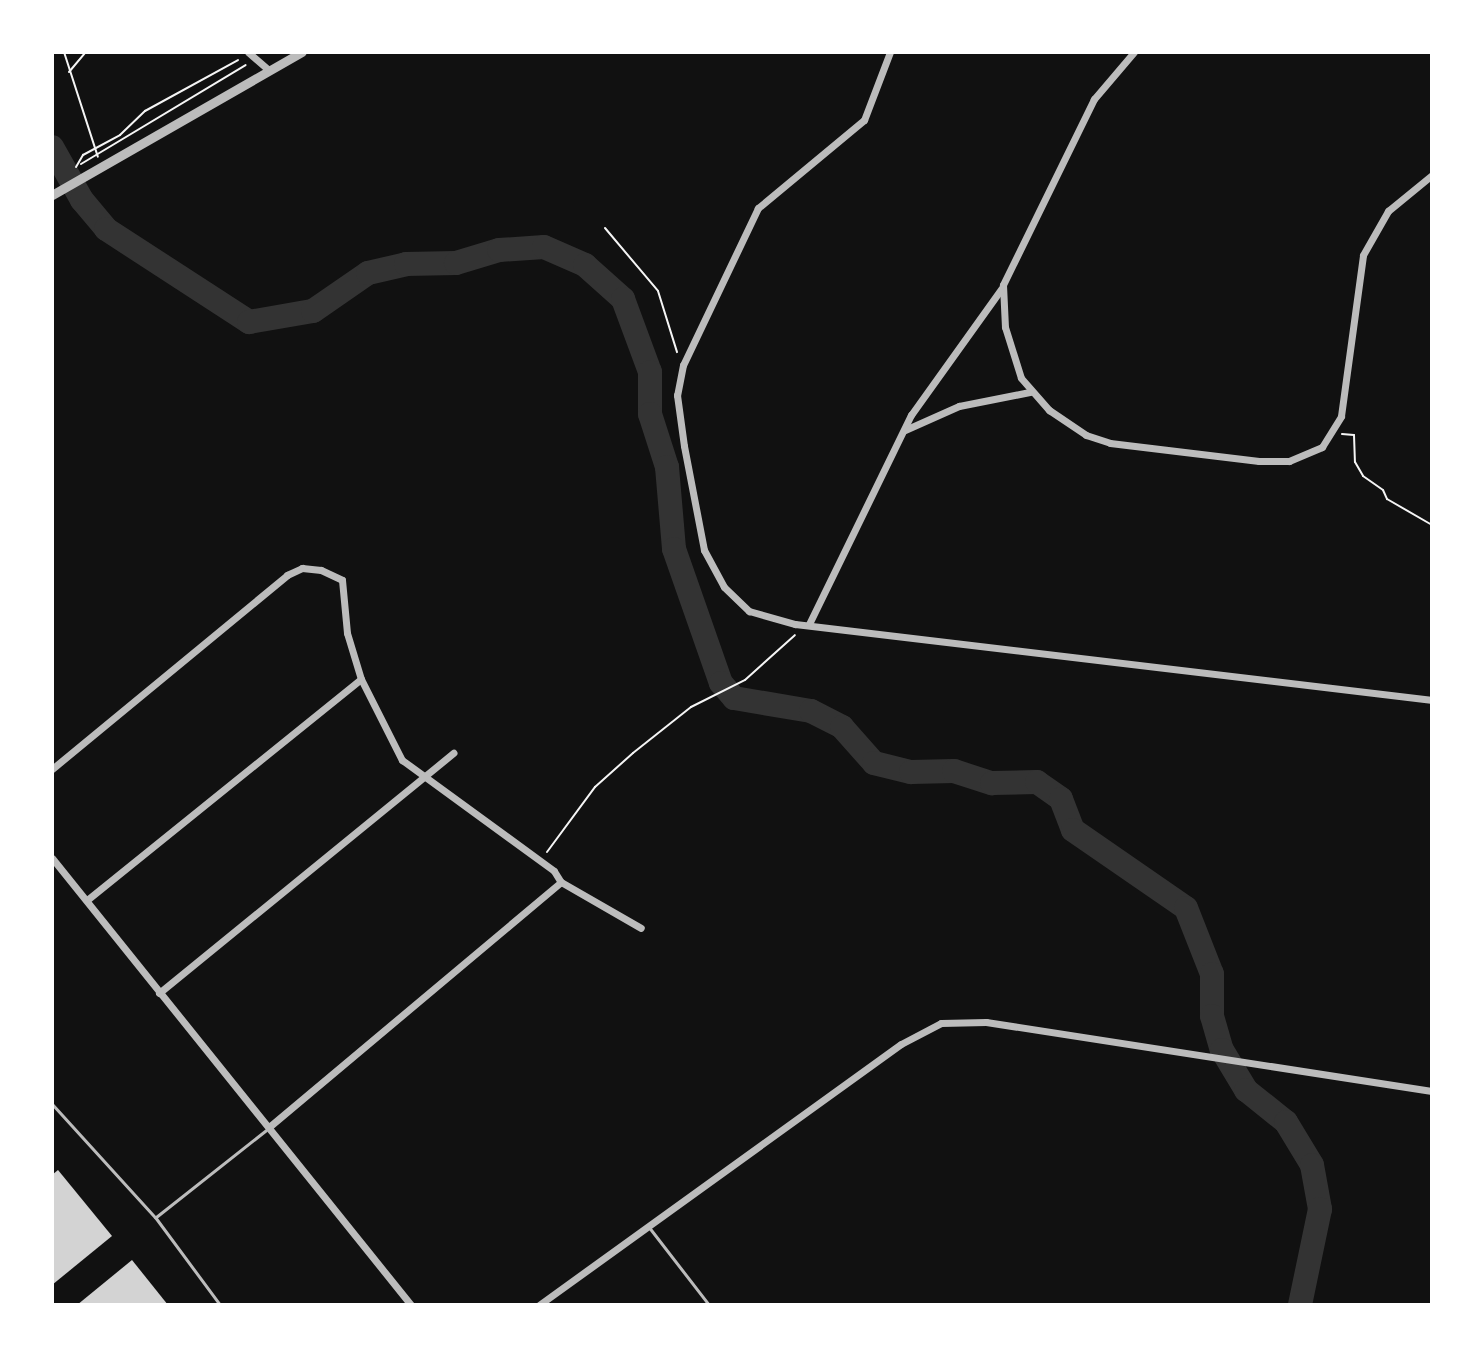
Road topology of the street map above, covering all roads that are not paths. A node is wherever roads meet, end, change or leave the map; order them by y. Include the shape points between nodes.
1 (247, 52) edge
2 (302, 52) edge
3 (890, 52) edge
4 (1134, 52) edge
5 (269, 70) junction
6 (1432, 175) edge
7 (54, 194) edge
8 (1003, 285) junction
9 (1030, 392) junction
10 (903, 431) junction
11 (809, 624) junction
12 (361, 679) junction
13 (1432, 700) edge
14 (453, 753) dead end
15 (52, 769) edge
16 (423, 776) junction
17 (52, 858) edge
18 (561, 882) junction
19 (87, 900) junction
20 (641, 928) dead end
21 (159, 993) junction
22 (1432, 1091) edge
23 (52, 1104) edge
24 (269, 1127) junction
25 (155, 1217) junction
26 (648, 1226) junction
27 (220, 1305) edge
28 (411, 1305) edge
29 (539, 1305) edge
30 (709, 1305) edge

1 - 5 street
2 - 5 street
3 - 11 street via 864,120 758,208 683,365 679,419 704,550 724,587 749,611
4 - 8 street via 1094,99
5 - 7 street via 102,166 75,176
6 - 9 street via 1388,211 1363,255 1334,433 1322,447 1289,461 1140,448 1086,435
8 - 9 street via 1009,345
8 - 10 street via 926,390
9 - 10 street via 959,406
10 - 11 street
11 - 13 street
12 - 15 street via 347,633 342,580 302,568
12 - 16 street via 396,749
12 - 19 street
14 - 16 street
16 - 18 street via 541,861
16 - 21 street
17 - 19 street
18 - 20 street
18 - 24 street
19 - 21 street
21 - 24 street
22 - 26 street via 986,1022 941,1023 901,1044
23 - 25 lane
24 - 25 lane
24 - 28 street
25 - 27 lane
26 - 29 street
26 - 30 lane

